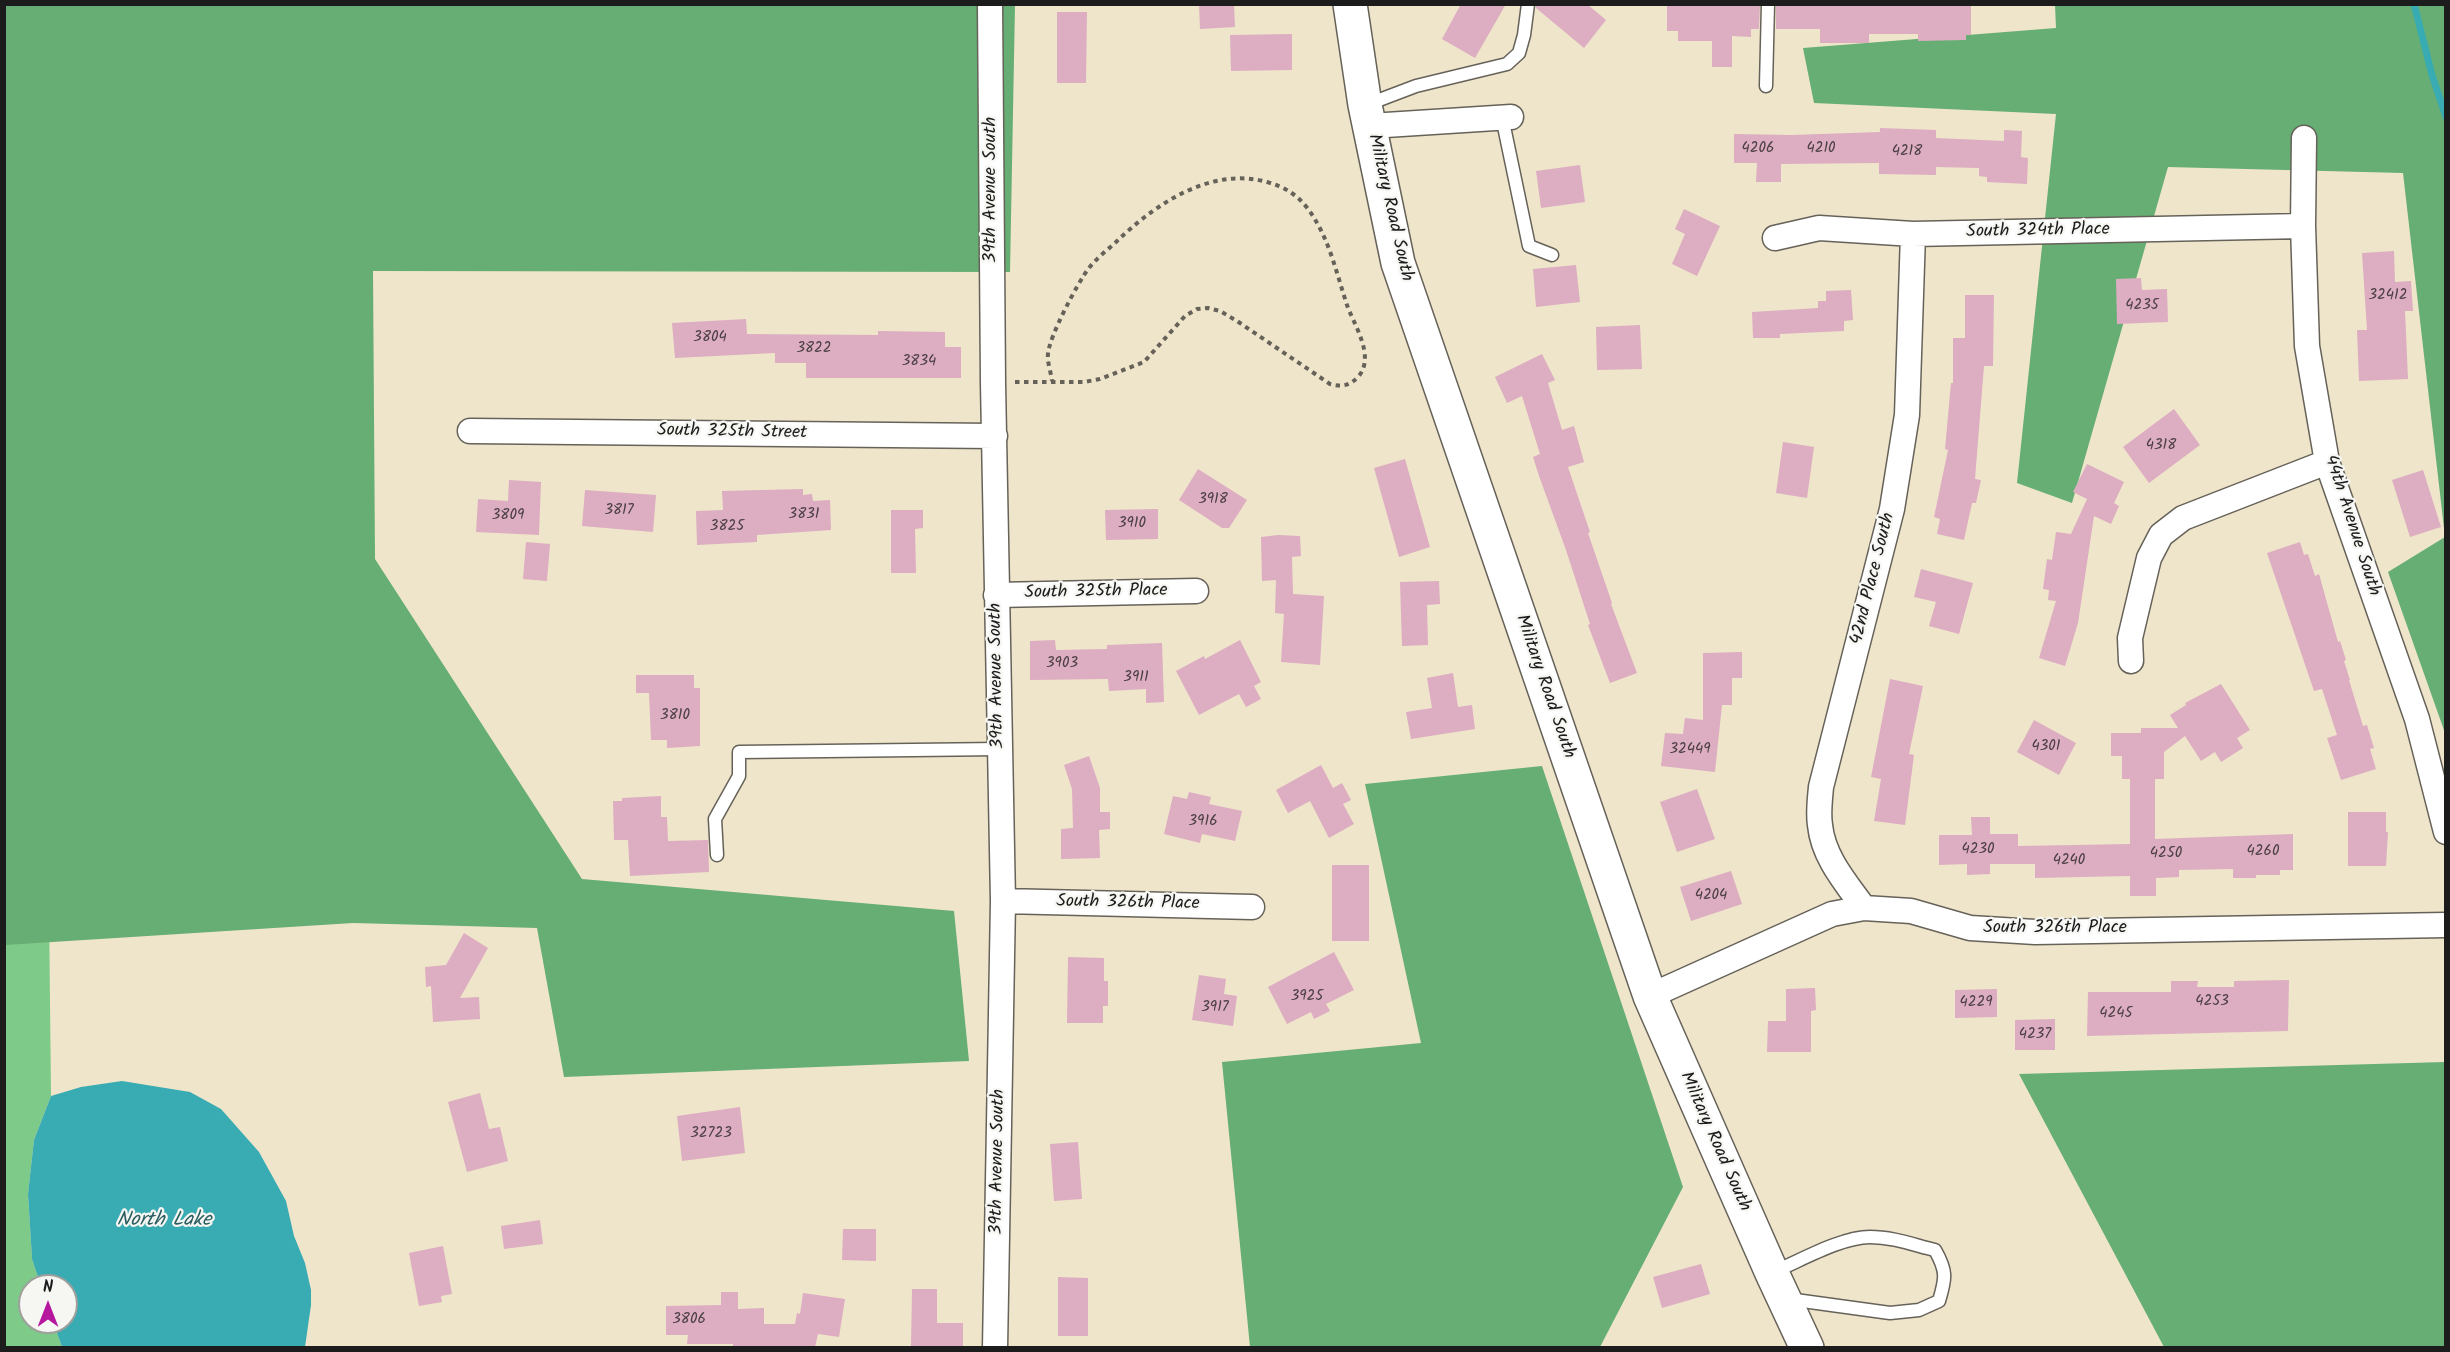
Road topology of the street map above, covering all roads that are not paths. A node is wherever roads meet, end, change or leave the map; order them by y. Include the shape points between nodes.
1 (990, 4) edge
2 (1350, 4) edge
3 (1528, 4) edge
4 (1768, 4) edge
5 (1766, 86) dead end
6 (1368, 116) junction
7 (1507, 117) joint
8 (2304, 138) dead end
9 (2303, 226) junction
10 (1913, 234) junction
11 (1774, 238) dead end
12 (1552, 255) dead end
13 (470, 431) dead end
14 (994, 436) junction
15 (2327, 462) junction
16 (1196, 591) dead end
17 (996, 595) junction
18 (2131, 661) dead end
19 (1000, 749) junction
20 (2445, 832) edge
21 (717, 855) dead end
22 (1003, 901) junction
23 (1252, 907) dead end
24 (1864, 908) junction
25 (2445, 925) edge
26 (1650, 996) junction
27 (1778, 1286) junction
28 (994, 1347) edge
29 (1807, 1347) edge

1 - 14 street, 39th Avenue South
2 - 6 main road, Military Road South
3 - 6 lane via 1519,53 1507,64 1416,86
4 - 5 lane
6 - 7 street
6 - 26 main road, Military Road South via 1398,263
7 - 12 lane via 1529,246
8 - 9 street, 44th Avenue South
9 - 10 street, South 324th Place
9 - 15 street, 44th Avenue South via 2307,346
10 - 11 street, South 324th Place via 1819,228
10 - 24 street, 42nd Place South via 1907,415 1892,509 1821,787 1820,825 1825,846 1839,874
13 - 14 street, South 325th Street
14 - 17 street, 39th Avenue South
15 - 18 street via 2183,518 2162,535 2149,558 2130,638
15 - 20 street, 44th Avenue South via 2417,719
16 - 17 street, South 325th Place
17 - 19 street, 39th Avenue South
19 - 21 lane via 739,752 739,776 715,819
19 - 22 street, 39th Avenue South
22 - 23 street, South 326th Place
22 - 28 street, 39th Avenue South
24 - 25 street, South 326th Place via 1911,911 1970,928 2035,932
24 - 26 street, South 326th Place via 1832,914
26 - 27 main road, Military Road South
27 - 27 lane via 1841,1243 1868,1237 1935,1250 1944,1265 1945,1281 1939,1301 1919,1310 1890,1313
27 - 29 main road, Military Road South

